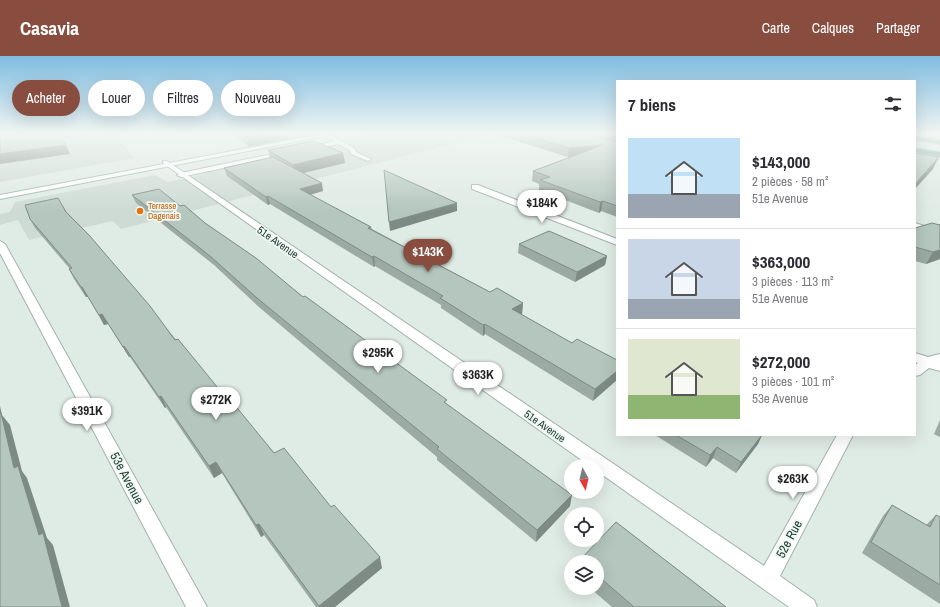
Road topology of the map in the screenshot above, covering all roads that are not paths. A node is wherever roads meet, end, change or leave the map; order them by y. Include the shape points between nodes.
1 (184, 160) edge
2 (191, 160) edge
3 (252, 160) edge
4 (167, 164) junction
5 (181, 174) junction
6 (475, 186) dead end
7 (0, 196) edge
8 (916, 226) edge
9 (940, 234) edge
10 (616, 242) edge
11 (0, 244) edge
12 (916, 357) edge
13 (936, 362) edge
14 (916, 372) edge
15 (844, 436) edge
16 (767, 580) junction
17 (197, 607) edge
18 (807, 607) edge

1 - 4 street
2 - 4 street
3 - 5 street
4 - 5 street, 51e Avenue
4 - 7 street
5 - 16 street, 51e Avenue
6 - 10 street
8 - 9 street
11 - 17 street, 53e Avenue
12 - 13 street
13 - 14 street
15 - 16 street, 52e Rue
16 - 18 street, 51e Avenue

